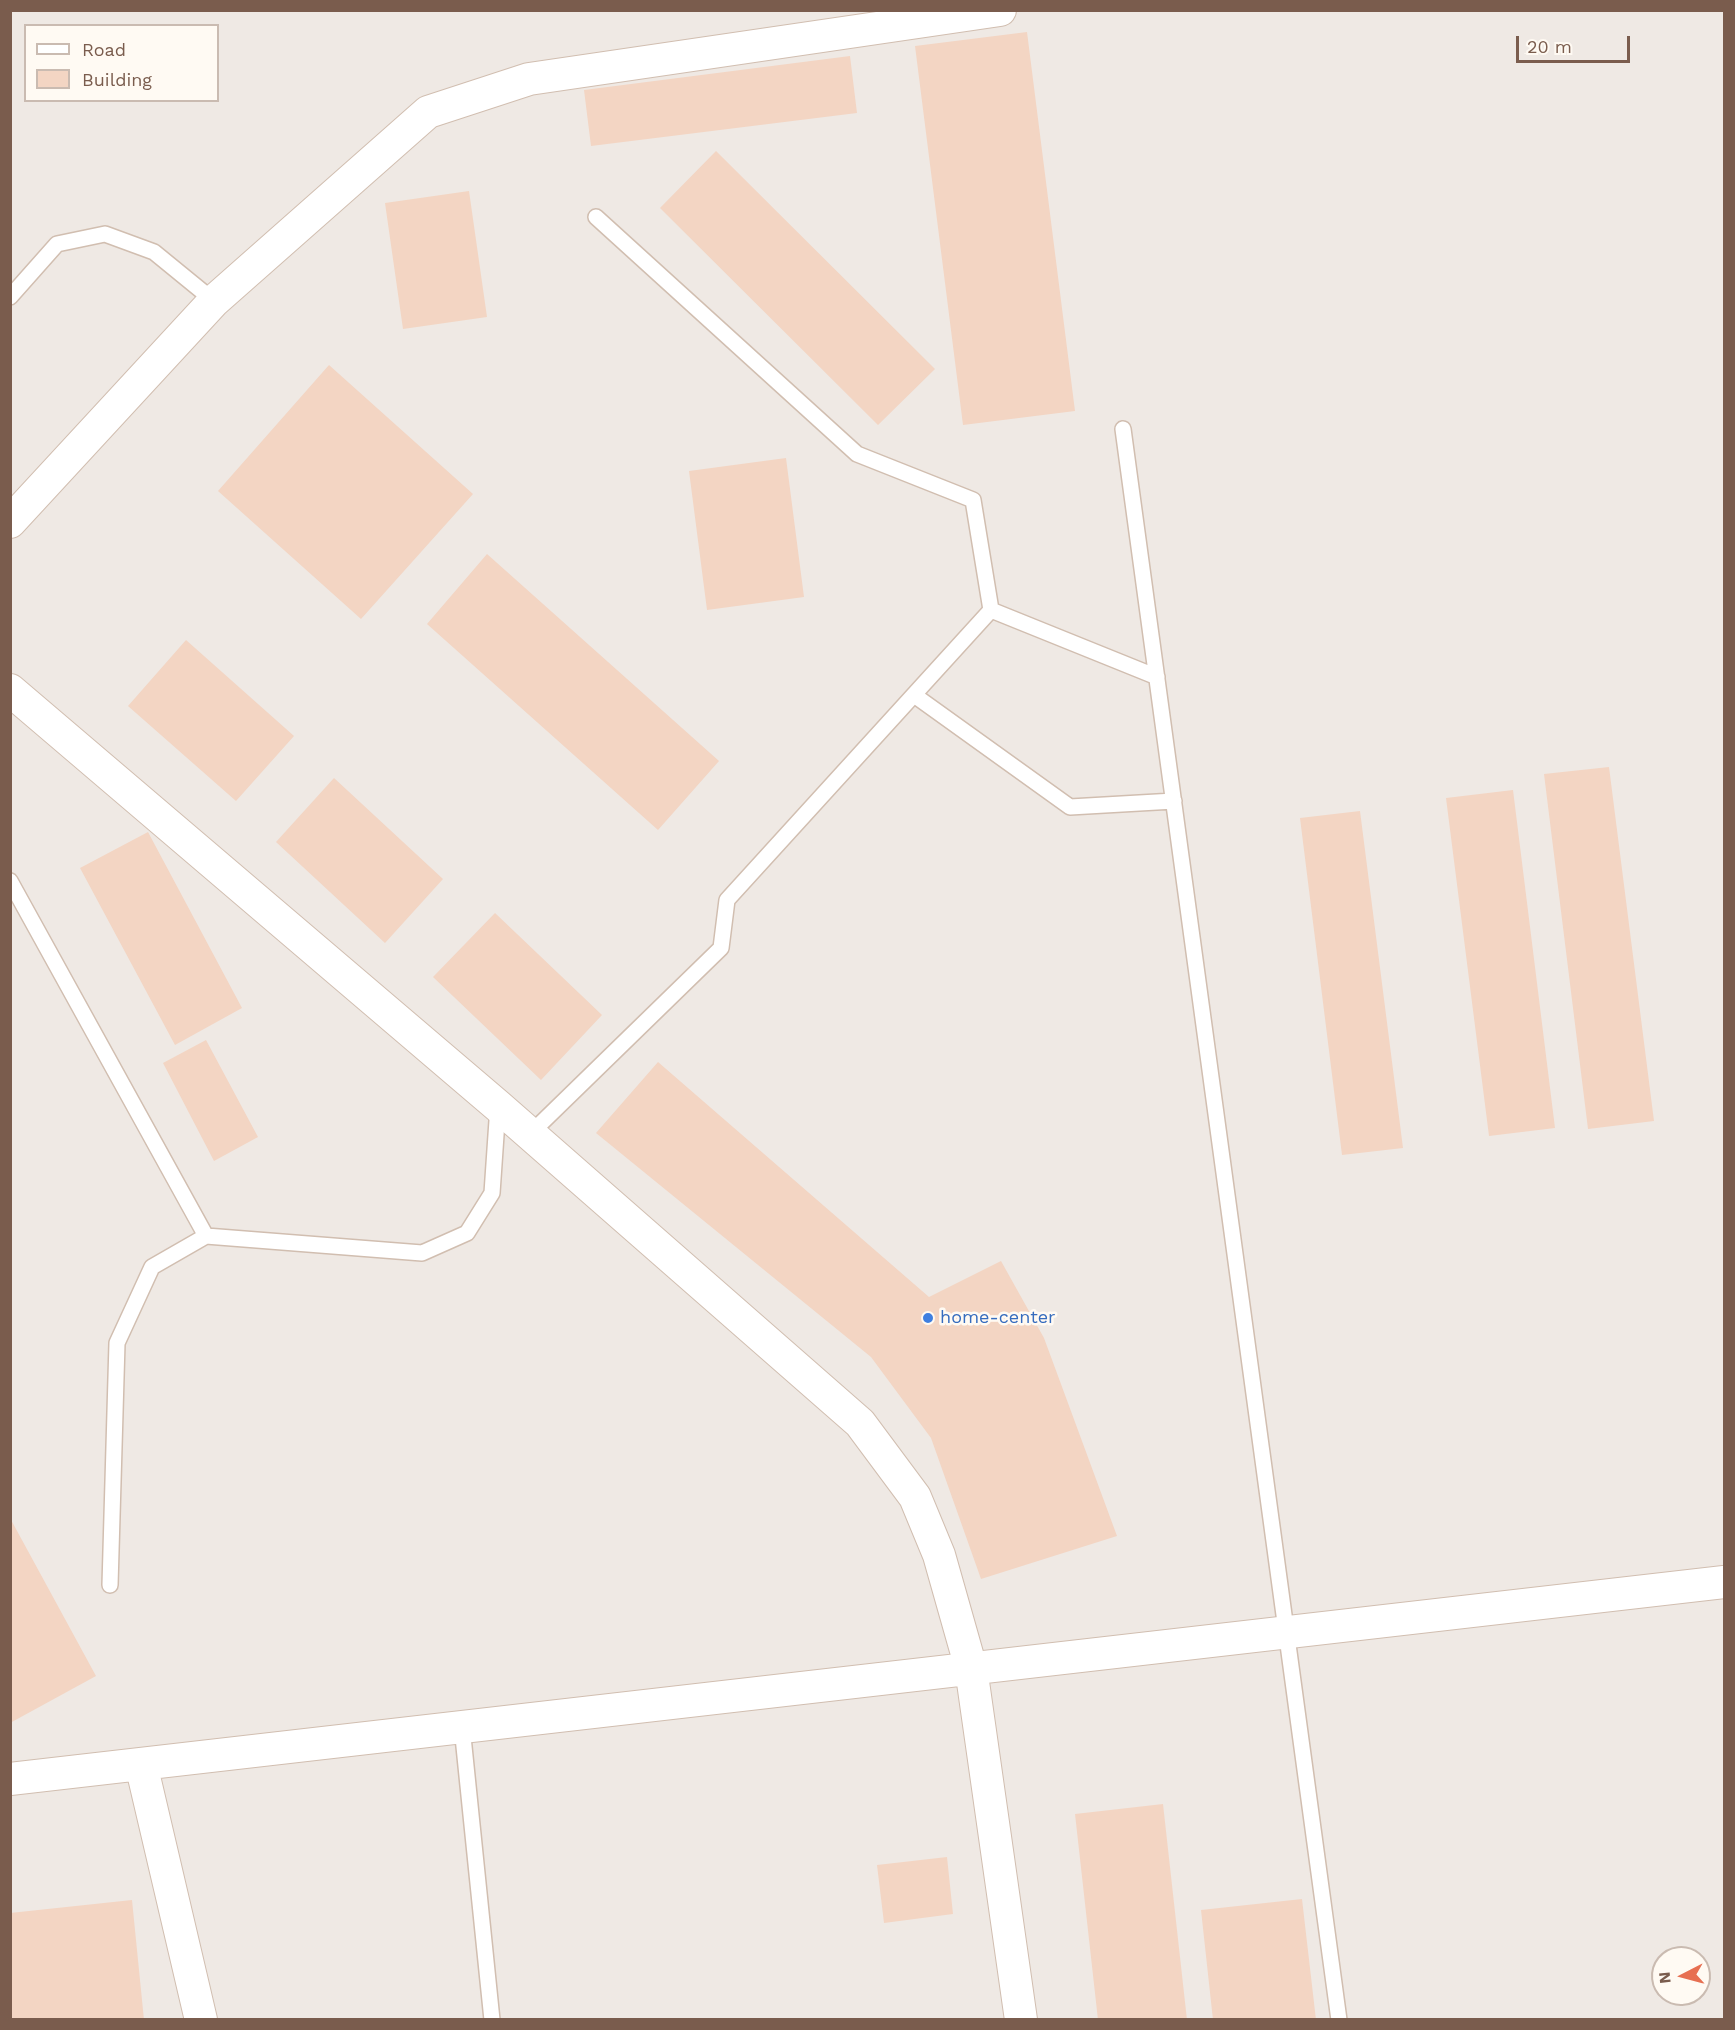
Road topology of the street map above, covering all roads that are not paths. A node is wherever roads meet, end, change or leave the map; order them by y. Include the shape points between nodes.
1 (1000, 10) edge
2 (596, 217) dead end
3 (10, 297) edge
4 (214, 301) junction
5 (1123, 429) dead end
6 (10, 522) edge
7 (991, 610) junction
8 (1157, 677) junction
9 (10, 690) edge
10 (914, 695) junction
11 (1174, 801) junction
12 (10, 881) edge
13 (498, 1106) junction
14 (530, 1134) junction
15 (206, 1236) junction
16 (1725, 1582) edge
17 (110, 1585) dead end
18 (1286, 1632) junction
19 (971, 1668) junction
20 (462, 1727) junction
21 (141, 1764) junction
22 (10, 1779) edge
23 (201, 2019) edge
24 (492, 2019) edge
25 (1021, 2019) edge
26 (1339, 2019) edge

1 - 4 street via 529,79 428,112
2 - 7 lane via 857,454 973,500
3 - 4 lane via 57,244 105,234 154,252
4 - 6 street
5 - 8 lane
7 - 8 lane
7 - 10 lane
8 - 11 lane
9 - 13 street
10 - 11 lane via 1070,807
10 - 14 lane via 727,900 721,948
11 - 18 lane
12 - 15 lane
13 - 14 street
13 - 15 lane via 492,1193 467,1233 422,1253
14 - 19 street via 860,1423 915,1497 939,1555
15 - 17 lane via 152,1267 117,1343
16 - 18 street
18 - 19 street
18 - 26 lane
19 - 20 street
19 - 25 street
20 - 21 street
20 - 24 lane
21 - 22 street
21 - 23 street

